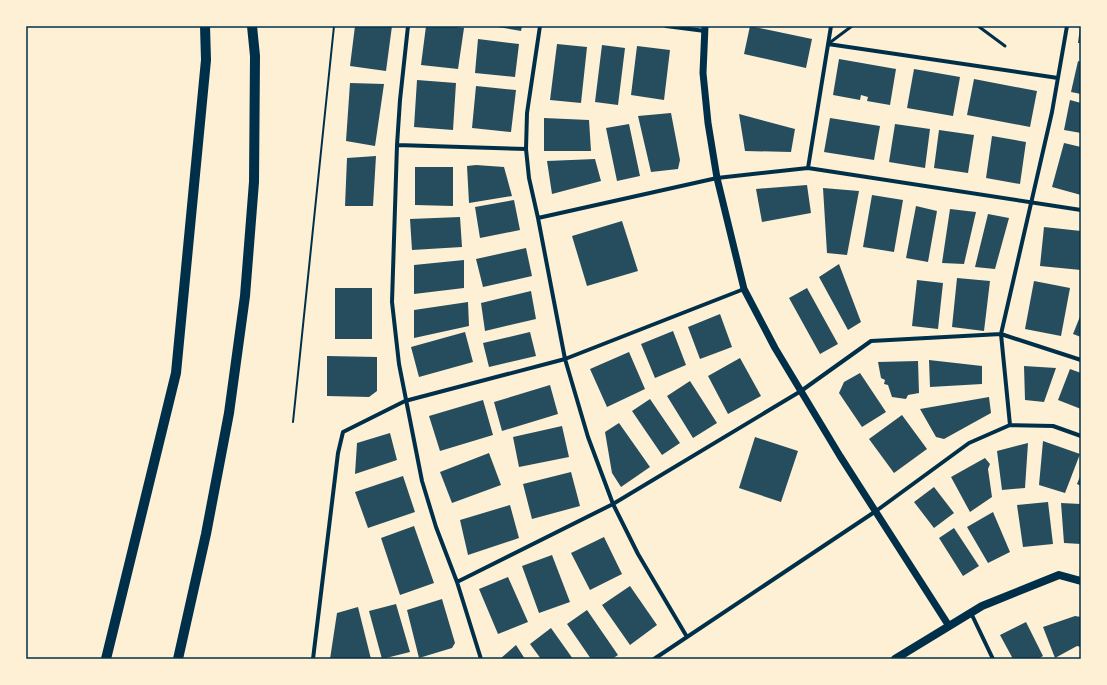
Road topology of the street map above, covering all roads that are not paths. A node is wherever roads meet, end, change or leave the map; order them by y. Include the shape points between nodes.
1 (204, 26) edge
2 (252, 26) edge
3 (408, 26) edge
4 (540, 26) edge
5 (666, 26) edge
6 (832, 26) edge
7 (852, 26) edge
8 (978, 26) edge
9 (1067, 26) edge
10 (705, 28) edge
11 (828, 44) junction
12 (1005, 46) dead end
13 (1058, 78) junction
14 (398, 145) junction
15 (526, 149) junction
16 (808, 168) junction
17 (717, 178) junction
18 (1032, 202) junction
19 (1081, 210) edge
20 (538, 218) junction
21 (744, 289) junction
22 (1001, 334) junction
23 (565, 359) junction
24 (1081, 360) edge
25 (801, 391) junction
26 (406, 401) junction
27 (1010, 425) junction
28 (1081, 436) edge
29 (613, 504) junction
30 (876, 511) junction
31 (1081, 581) edge
32 (457, 582) junction
33 (971, 613) junction
34 (949, 626) junction
35 (687, 637) junction
36 (106, 659) edge
37 (178, 659) edge
38 (313, 659) edge
39 (481, 659) edge
40 (654, 659) edge
41 (895, 659) edge
42 (993, 659) edge

1 - 36 highway via 206,60 176,373
2 - 37 highway via 255,56 254,182 245,296 229,413 206,534
3 - 14 street
4 - 15 street via 528,113
5 - 10 street
6 - 11 street
7 - 11 lane
8 - 12 lane
9 - 13 street
10 - 17 street via 704,95
11 - 13 street
11 - 16 street
13 - 18 street
14 - 15 street
14 - 26 street via 392,302
15 - 20 street via 529,178
16 - 17 street
16 - 18 street
17 - 20 street
17 - 21 street
18 - 19 street
18 - 22 street
20 - 23 street
21 - 23 street
21 - 25 street
22 - 24 street
22 - 25 street via 871,341
22 - 27 street
23 - 26 street
23 - 29 street via 588,437
25 - 29 street
25 - 30 street
26 - 32 street via 422,481
26 - 38 street via 343,432 338,453
27 - 28 street via 1053,426
27 - 30 street via 969,443
29 - 32 street
29 - 35 street via 638,554
30 - 34 street
30 - 35 street
31 - 33 main road via 1059,575 982,606
32 - 39 street
33 - 34 main road
33 - 42 street
34 - 41 main road
35 - 40 street

